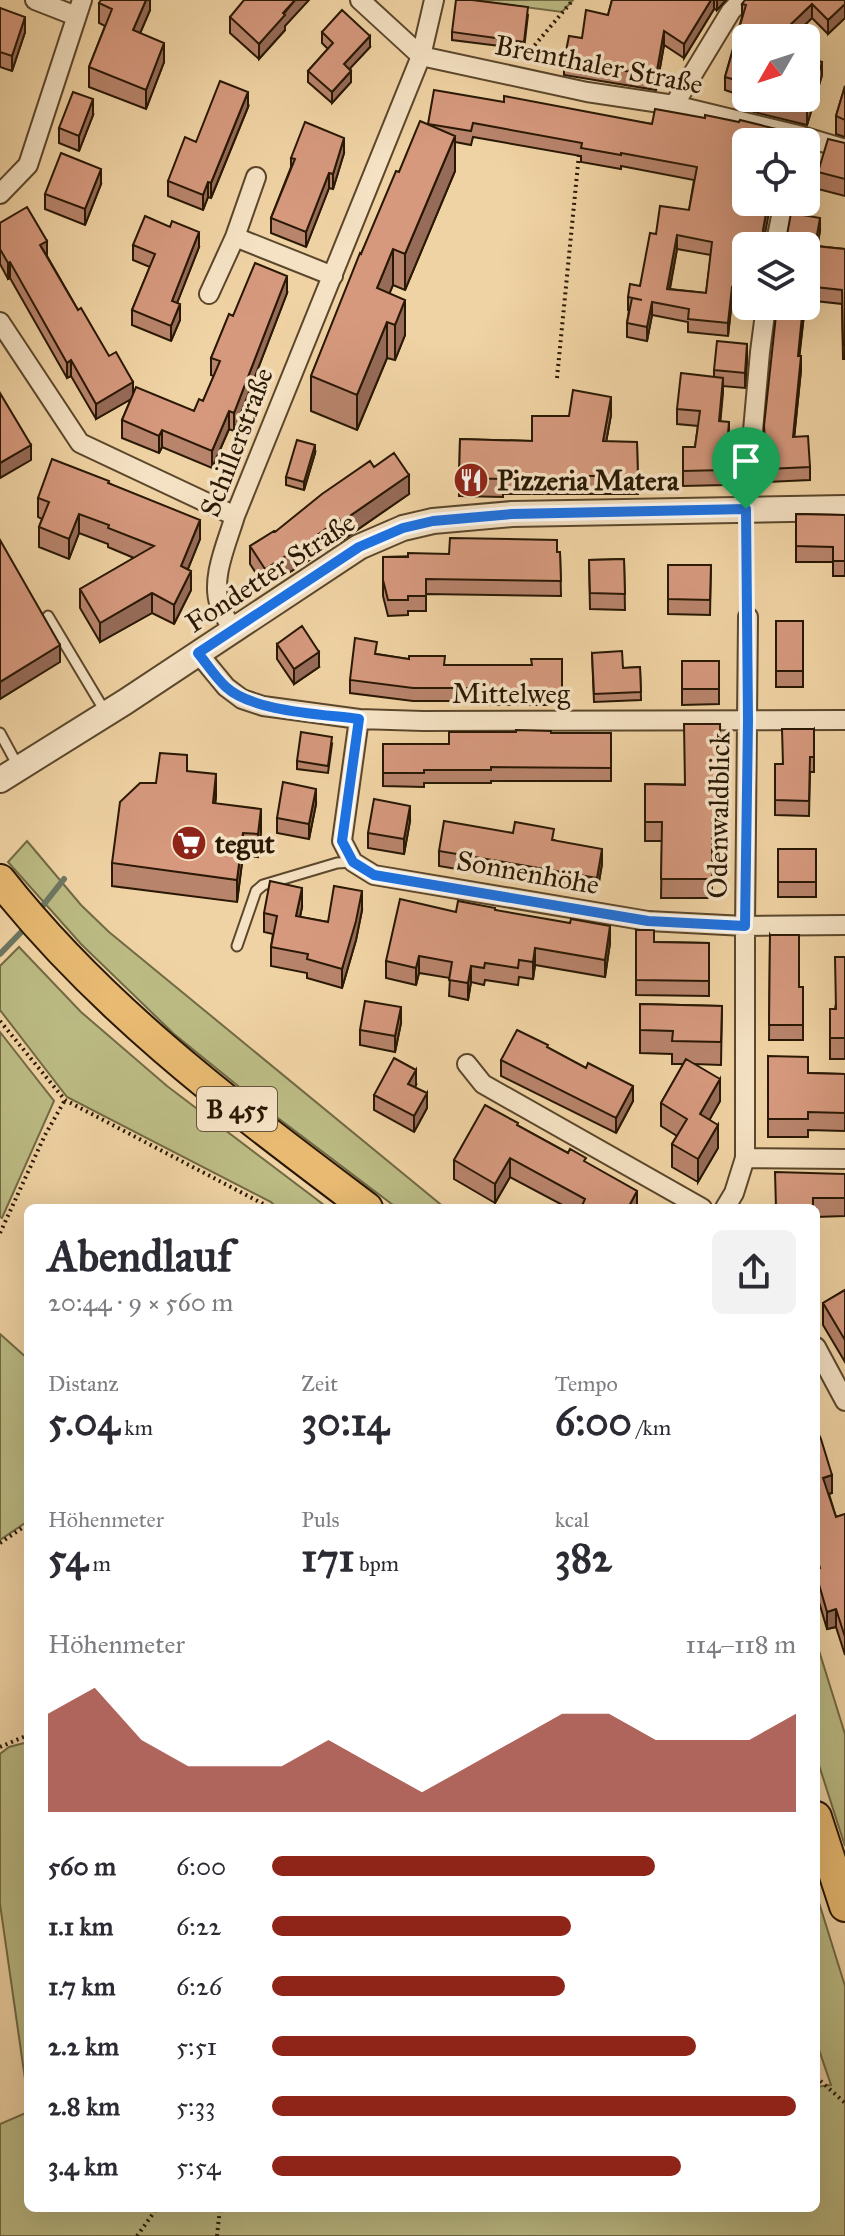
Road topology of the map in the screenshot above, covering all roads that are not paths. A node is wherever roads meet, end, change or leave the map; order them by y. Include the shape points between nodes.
1 (35, 0) edge
2 (360, 0) edge
3 (434, 0) edge
4 (742, 0) edge
5 (79, 8) edge
6 (421, 56) junction
7 (674, 105) junction
8 (760, 128) edge
9 (820, 143) edge
10 (845, 149) edge
11 (256, 177) dead end
12 (0, 194) edge
13 (235, 237) junction
14 (333, 276) junction
15 (209, 294) dead end
16 (764, 320) edge
17 (3, 333) edge
18 (845, 508) edge
19 (746, 509) junction
20 (235, 516) junction
21 (48, 616) edge
22 (748, 617) road end
23 (233, 630) junction
24 (198, 653) junction
25 (106, 713) junction
26 (359, 719) junction
27 (845, 720) edge
28 (748, 721) junction
29 (0, 733) edge
30 (10, 774) edge
31 (353, 862) junction
32 (0, 880) edge
33 (845, 925) edge
34 (745, 926) junction
35 (237, 946) dead end
36 (467, 1064) dead end
37 (745, 1158) junction
38 (845, 1159) edge
39 (362, 1204) edge
40 (695, 1204) edge
41 (727, 1204) edge
42 (820, 1354) edge
43 (845, 1401) edge
44 (820, 1829) edge
45 (845, 1906) edge

1 - 5 street
2 - 6 street, Bremthaler Straße
3 - 6 street, Schillerstraße
4 - 7 street
5 - 12 street via 28,165
6 - 7 street, Bremthaler Straße
6 - 14 street, Schillerstraße
7 - 8 street, Bremthaler Straße
9 - 10 street, Bremthaler Straße
11 - 13 street
13 - 14 street
13 - 15 street
14 - 20 street, Schillerstraße
16 - 19 street
17 - 20 street via 80,443
18 - 19 street, Fondetter Straße
19 - 23 street, Fondetter Straße via 512,514 403,528 359,547
20 - 23 street, Schillerstraße via 217,594
21 - 25 lane
22 - 28 street, Odenwaldblick
23 - 24 street, Fondetter Straße
24 - 25 street, Fondetter Straße
24 - 26 street, Mittelweg via 242,699
25 - 30 street, Fondetter Straße
26 - 28 street, Mittelweg
26 - 31 street via 342,841
27 - 28 street, Mittelweg
28 - 34 street, Odenwaldblick
29 - 30 lane
31 - 34 street, Sonnenhöhe via 374,875 648,921
31 - 35 lane via 263,885 256,891
32 - 39 main road, B 455 via 112,1003 199,1079
33 - 34 street, Sonnenhöhe
34 - 37 street, Odenwaldblick
36 - 40 street via 483,1084
37 - 38 street
37 - 41 street, Odenwaldblick
42 - 43 street
44 - 45 main road

